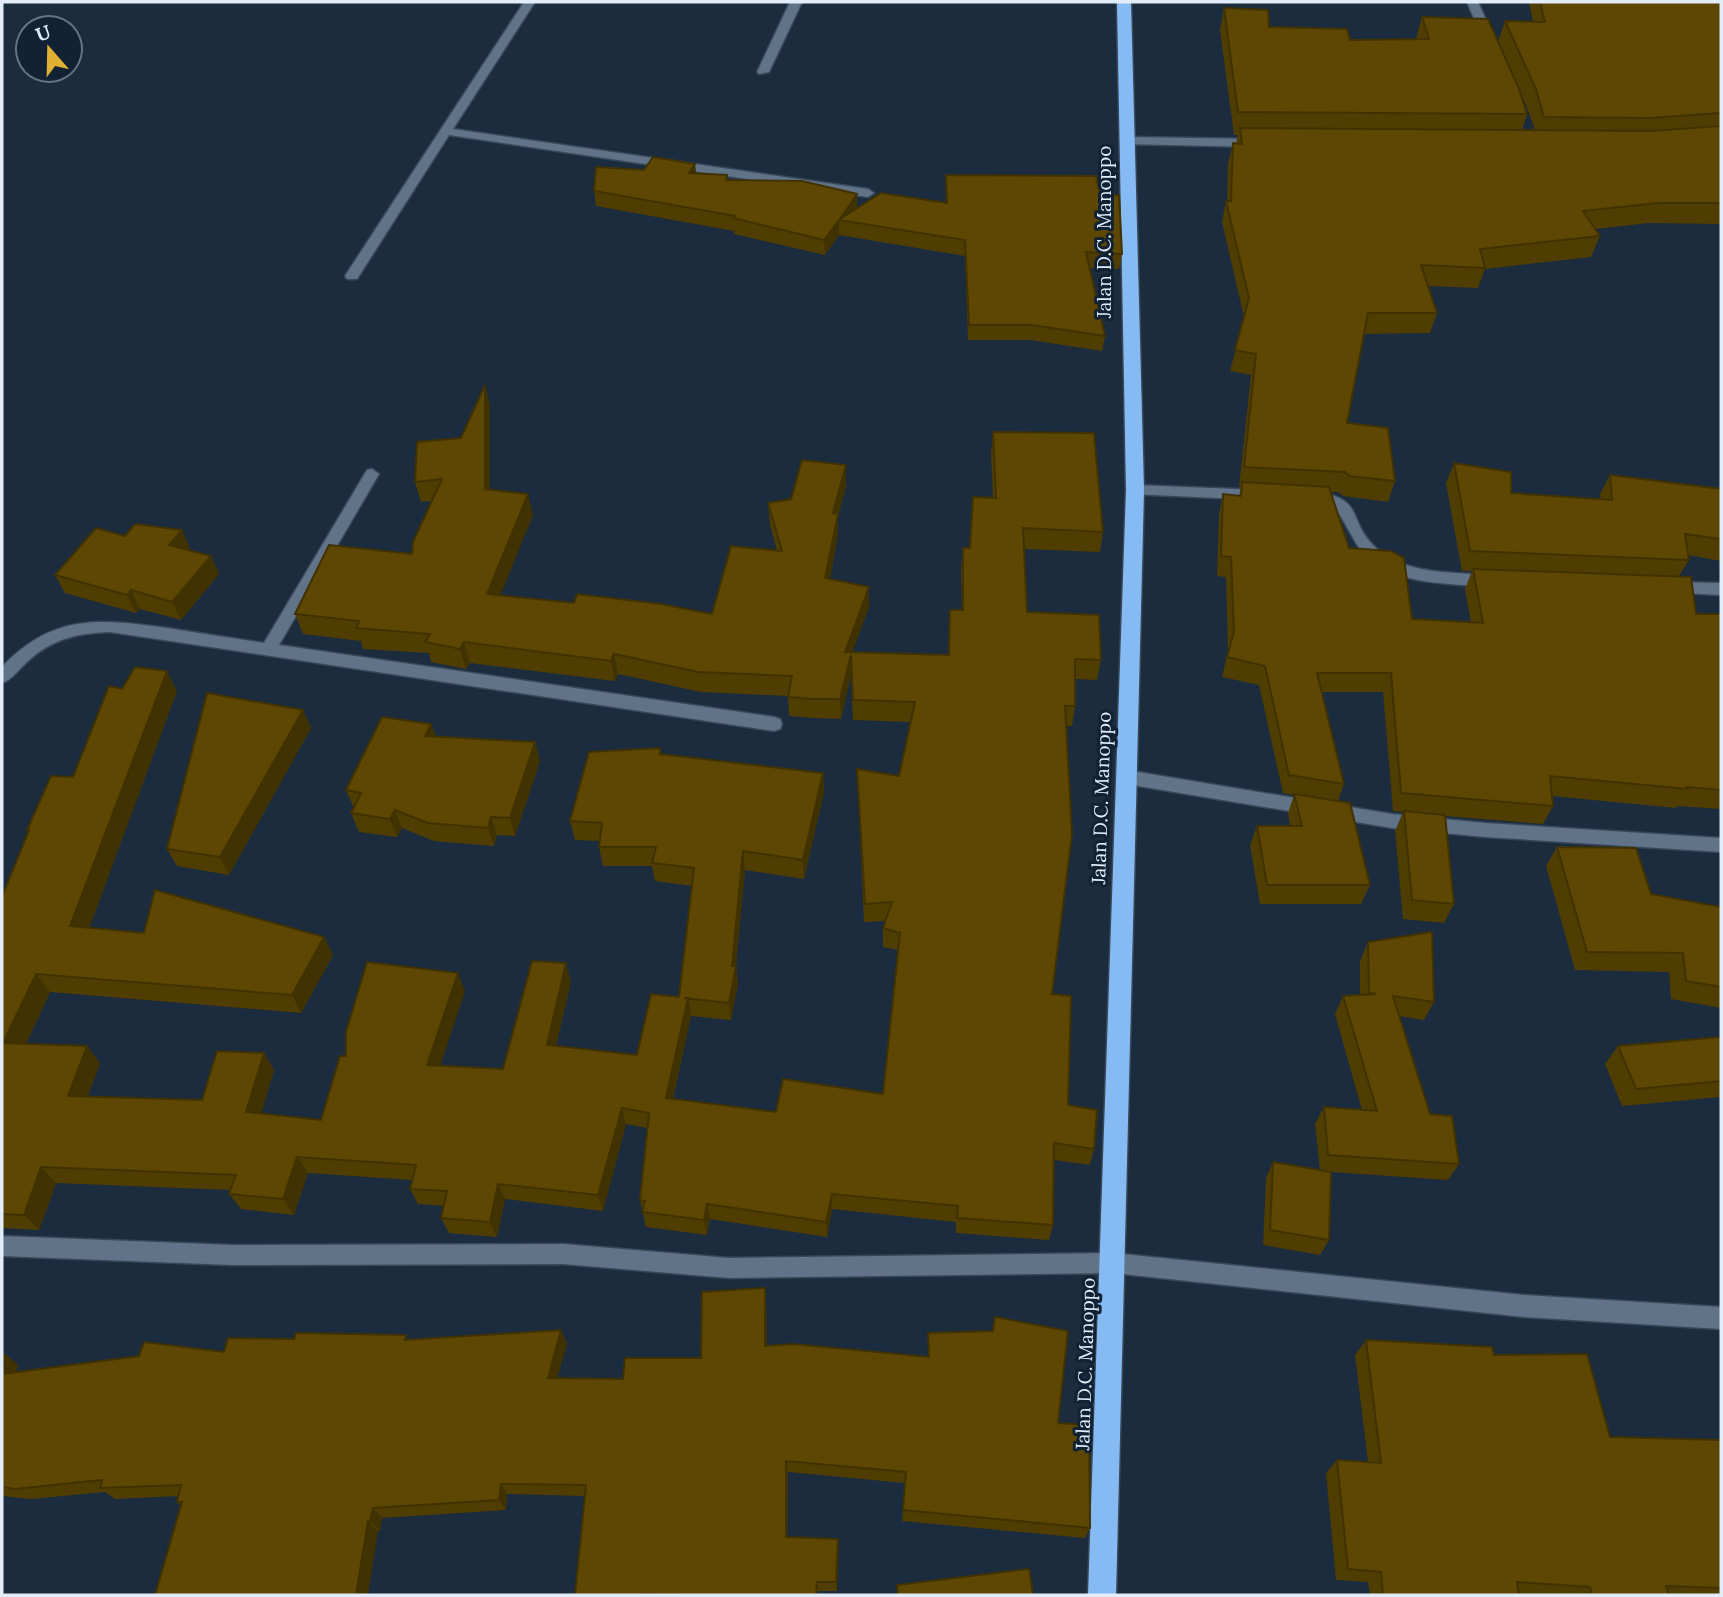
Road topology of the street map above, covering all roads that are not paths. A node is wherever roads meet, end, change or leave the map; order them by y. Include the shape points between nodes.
1 (529, 2) edge
2 (796, 2) edge
3 (1124, 2) edge
4 (1472, 2) edge
5 (1495, 54) edge
6 (763, 72) dead end
7 (444, 131) junction
8 (1128, 141) junction
9 (1271, 143) edge
10 (868, 193) dead end
11 (352, 276) dead end
12 (372, 474) dead end
13 (1135, 489) junction
14 (1273, 495) edge
15 (1301, 496) edge
16 (1506, 582) edge
17 (1658, 588) edge
18 (1721, 589) edge
19 (268, 650) junction
20 (2, 677) edge
21 (774, 723) dead end
22 (1126, 777) junction
23 (1721, 845) edge
24 (2, 1246) edge
25 (1113, 1263) junction
26 (1721, 1318) edge
27 (1102, 1595) edge

1 - 7 street
2 - 6 street
3 - 8 highway, Jalan D.C. Manoppo
4 - 5 street
7 - 10 street
7 - 11 street
8 - 9 street
8 - 13 highway, Jalan D.C. Manoppo via 1129,384
12 - 19 street
13 - 14 street
13 - 22 highway, Jalan D.C. Manoppo
15 - 16 street via 1333,499 1345,508 1371,552 1410,574
17 - 18 street
19 - 20 street via 88,625 43,639
19 - 21 street
22 - 23 street via 1392,821
22 - 25 highway, Jalan D.C. Manoppo
24 - 25 street via 232,1255 563,1254 729,1268
25 - 26 street via 1524,1306
25 - 27 highway, Jalan D.C. Manoppo

